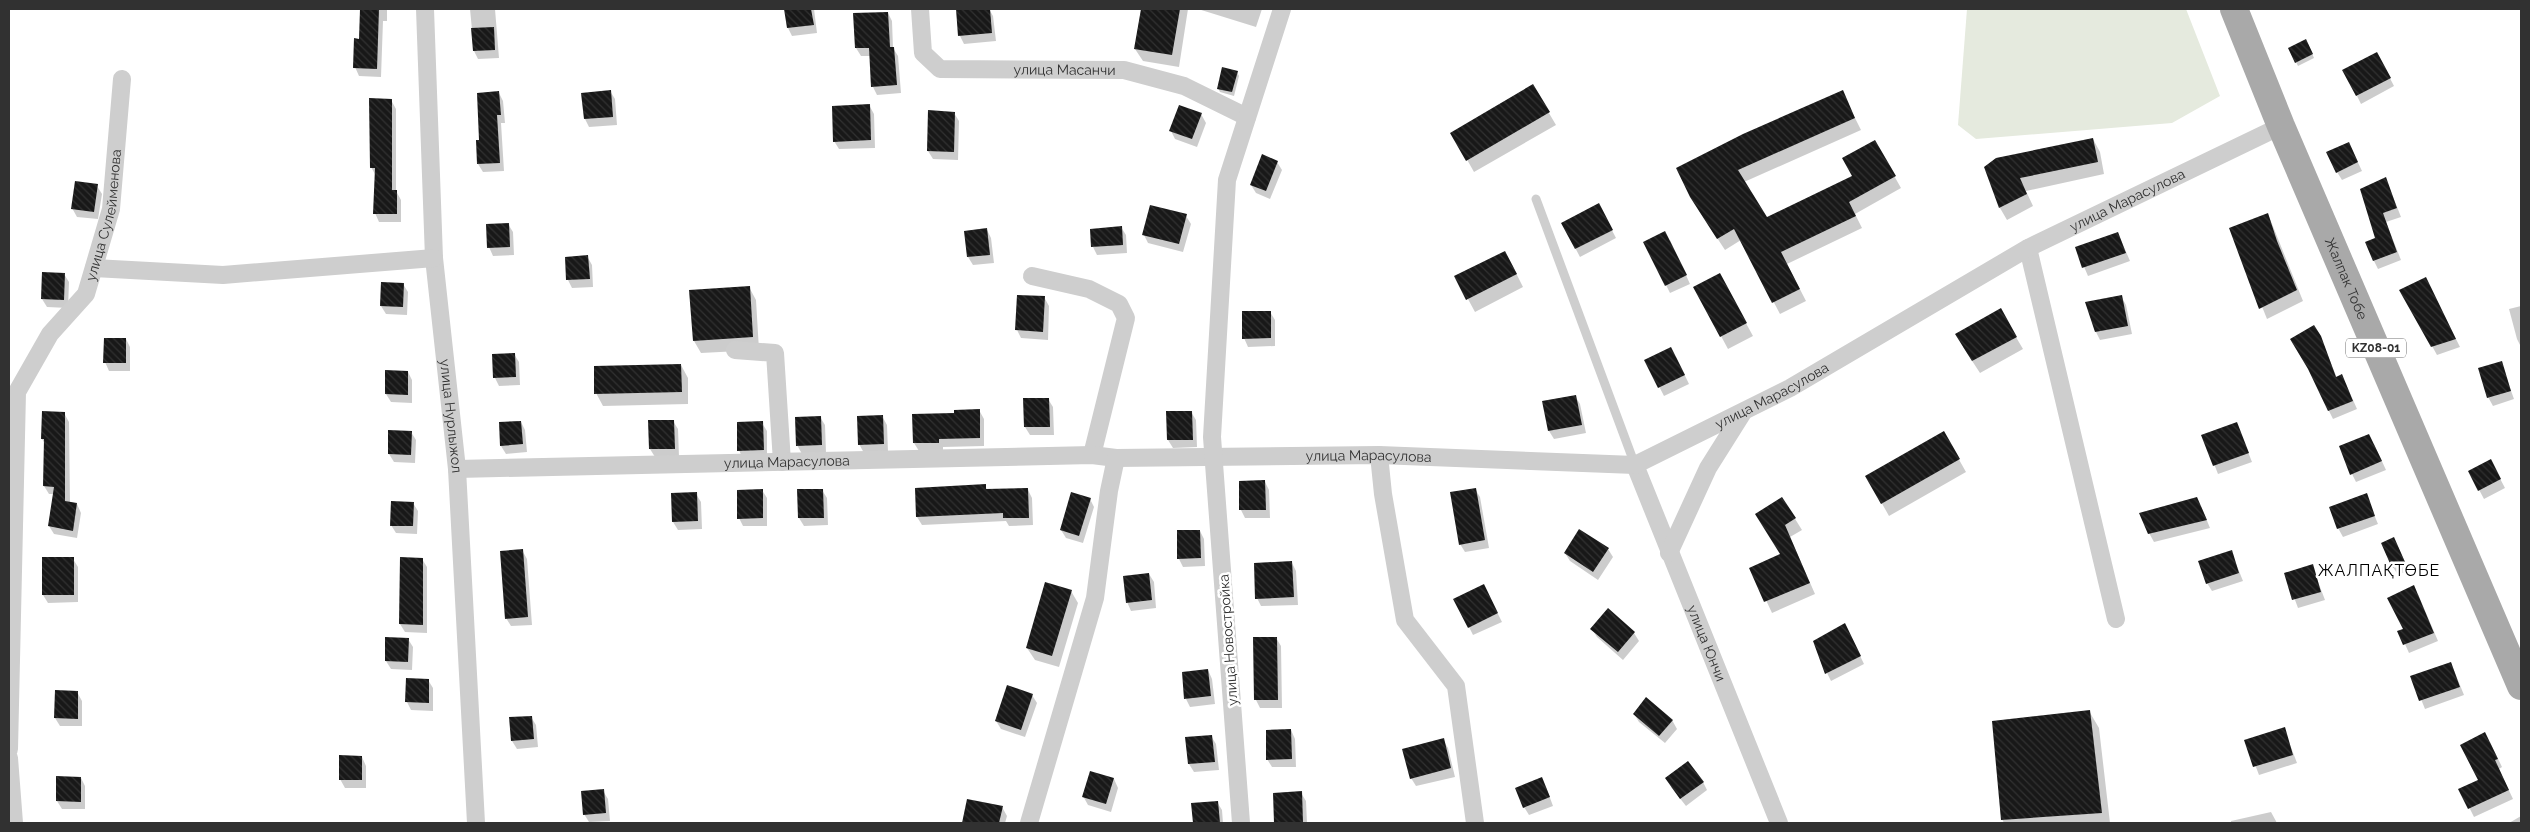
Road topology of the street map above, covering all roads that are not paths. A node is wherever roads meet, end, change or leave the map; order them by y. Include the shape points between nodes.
1 (425, 9) edge
2 (920, 9) edge
3 (1282, 9) edge
4 (2234, 9) edge
5 (122, 79) dead end
6 (1248, 117) junction
7 (2281, 126) junction
8 (1536, 199) dead end
9 (2028, 248) junction
10 (434, 258) junction
11 (94, 268) junction
12 (1032, 276) dead end
13 (735, 350) dead end
14 (1742, 414) junction
15 (1092, 455) junction
16 (1379, 455) junction
17 (1214, 456) junction
18 (1116, 458) junction
19 (782, 462) junction
20 (1635, 465) junction
21 (457, 469) junction
22 (1669, 553) junction
23 (2116, 620) dead end
24 (2521, 686) edge
25 (9, 748) edge
26 (9, 758) edge
27 (14, 823) edge
28 (476, 823) edge
29 (1029, 823) edge
30 (1242, 823) edge
31 (1475, 823) edge
32 (1779, 823) edge

1 - 10 street, улица Нурлыжол
2 - 6 street, улица Масанчи via 923,52 940,69 1124,70 1184,86
3 - 6 street
4 - 7 main road, Жалпак Тобе / KZ08-01
5 - 11 street, улица Сулейменова via 111,209
6 - 17 street via 1227,180 1212,438
7 - 9 street, улица Марасулова
7 - 24 main road, Жалпак Тобе / KZ08-01
8 - 20 lane
9 - 14 street, улица Марасулова
9 - 23 street
10 - 11 street via 223,274
10 - 21 street, улица Нурлыжол
11 - 25 street, улица Сулейменова via 86,294 50,334 17,392
12 - 15 street via 1089,289 1119,304 1126,318
13 - 19 street via 775,353
14 - 20 street, улица Марасулова
14 - 22 street via 1708,468
15 - 18 street, улица Марасулова
15 - 19 street, улица Марасулова
16 - 17 street, улица Марасулова
16 - 20 street, улица Марасулова
16 - 31 street via 1405,620 1456,686
17 - 18 street, улица Марасулова
17 - 30 street, улица Новостройка
18 - 29 street via 1095,598
19 - 21 street, улица Марасулова
20 - 22 street, улица Юнчи
21 - 28 street, улица Нурлыжол
22 - 32 street, улица Юнчи
26 - 27 street

